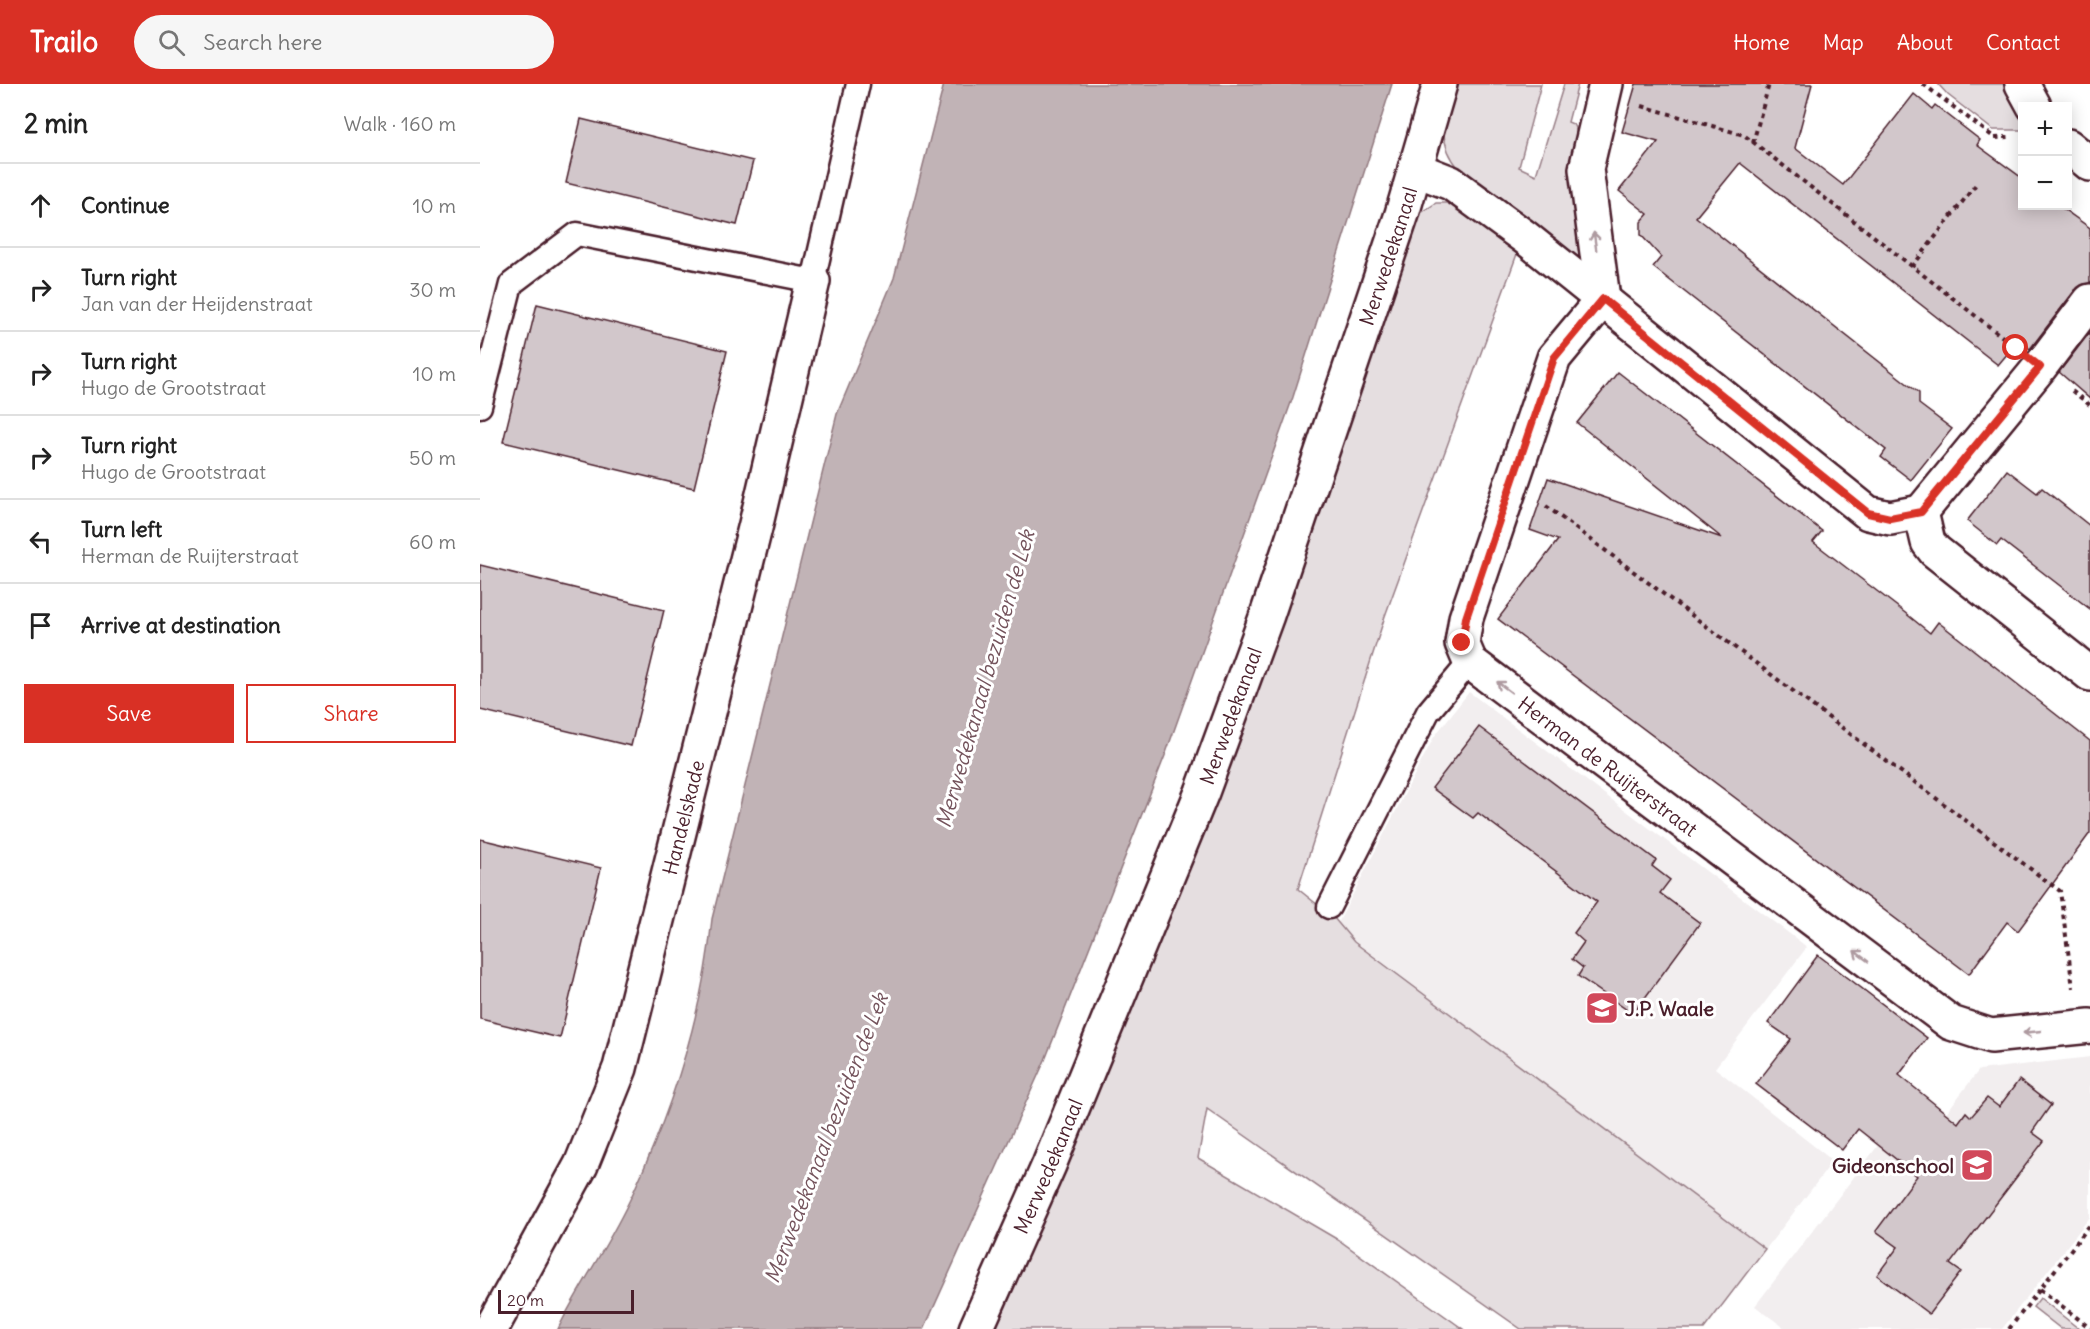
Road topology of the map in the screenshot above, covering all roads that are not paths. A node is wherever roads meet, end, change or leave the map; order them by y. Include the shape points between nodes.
1 (858, 84) edge
2 (1440, 84) edge
3 (2022, 84) edge
4 (1605, 90) edge
5 (2032, 102) edge
6 (2072, 150) edge
7 (2090, 164) edge
8 (1416, 169) junction
9 (813, 281) junction
10 (1603, 299) junction
11 (2090, 301) edge
12 (480, 406) edge
13 (1921, 512) junction
14 (1470, 662) junction
15 (2090, 675) edge
16 (1329, 907) dead end
17 (2084, 1027) edge
18 (491, 1329) edge
19 (976, 1329) edge

1 - 9 lane
2 - 8 street, Merwedekanaal
3 - 5 street
10 -> 4 street via 1586,169
6 - 7 street
8 - 10 street via 1462,190
8 - 19 street, Merwedekanaal via 1267,615 1202,792 1046,1174
9 - 12 lane via 577,234 511,284
9 - 18 street, Handelskade via 620,1068 580,1165
10 - 13 street via 1868,513 1890,518
10 - 14 street via 1554,358 1466,618 1462,643
11 - 13 street
13 - 15 street via 1928,542 1935,551
14 - 16 lane via 1428,712
17 -> 14 street, Herman de Ruijterstraat via 1991,1036 1951,1023

